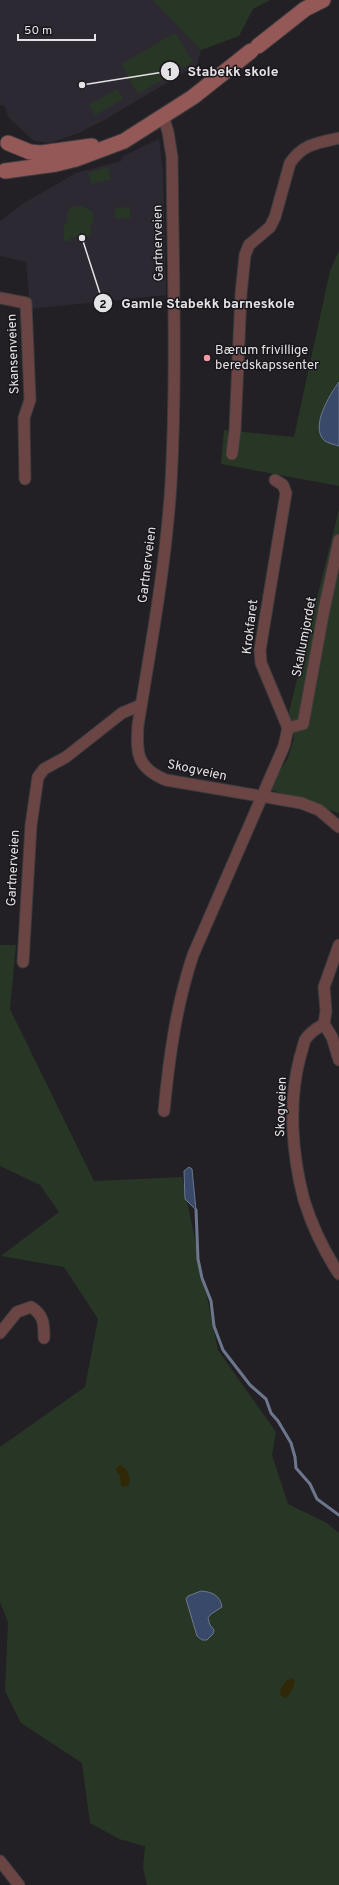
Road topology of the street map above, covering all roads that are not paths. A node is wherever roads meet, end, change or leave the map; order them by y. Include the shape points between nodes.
1 (323, 0) edge
2 (163, 115) junction
3 (339, 138) edge
4 (4, 141) edge
5 (2, 172) edge
6 (0, 298) edge
7 (232, 454) dead end
8 (25, 479) dead end
9 (275, 480) dead end
10 (339, 540) edge
11 (142, 705) junction
12 (288, 728) junction
13 (263, 797) junction
14 (339, 827) edge
15 (339, 945) edge
16 (23, 962) dead end
17 (324, 1024) junction
18 (339, 1060) edge
19 (164, 1111) dead end
20 (339, 1274) edge
21 (0, 1333) edge
22 (44, 1338) dead end
23 (0, 1861) edge
24 (19, 1885) edge

1 - 2 main road via 305,9 193,97
2 - 4 main road via 89,147 41,153 30,152
2 - 5 main road via 124,141 92,154 56,164
2 - 11 street, Gartnerveien via 172,157 173,430 171,485 158,601
3 - 7 street via 307,146 295,156 290,163 270,227 249,245 245,255
4 - 5 main road via 13,155 10,167
6 - 8 street, Skansenveien via 26,303 30,400 24,418
9 - 12 street, Krokfaret via 283,485 286,493 262,634 261,663
10 - 12 street, Skallumjordet via 303,724
11 - 13 street, Skogveien via 137,743 138,757 153,775 182,784
11 - 16 street, Gartnerveien via 122,713 66,757 44,769 38,777 31,825
12 - 13 street via 284,746
13 - 14 street, Skogveien via 301,803 319,810
13 - 19 street via 184,981 171,1044
15 - 17 street via 324,987
17 - 18 street
17 - 20 street, Skogveien via 305,1039 298,1066 294,1103 296,1164 307,1207 322,1246
21 - 22 street via 16,1312 31,1308 37,1311 44,1322
23 - 24 street

